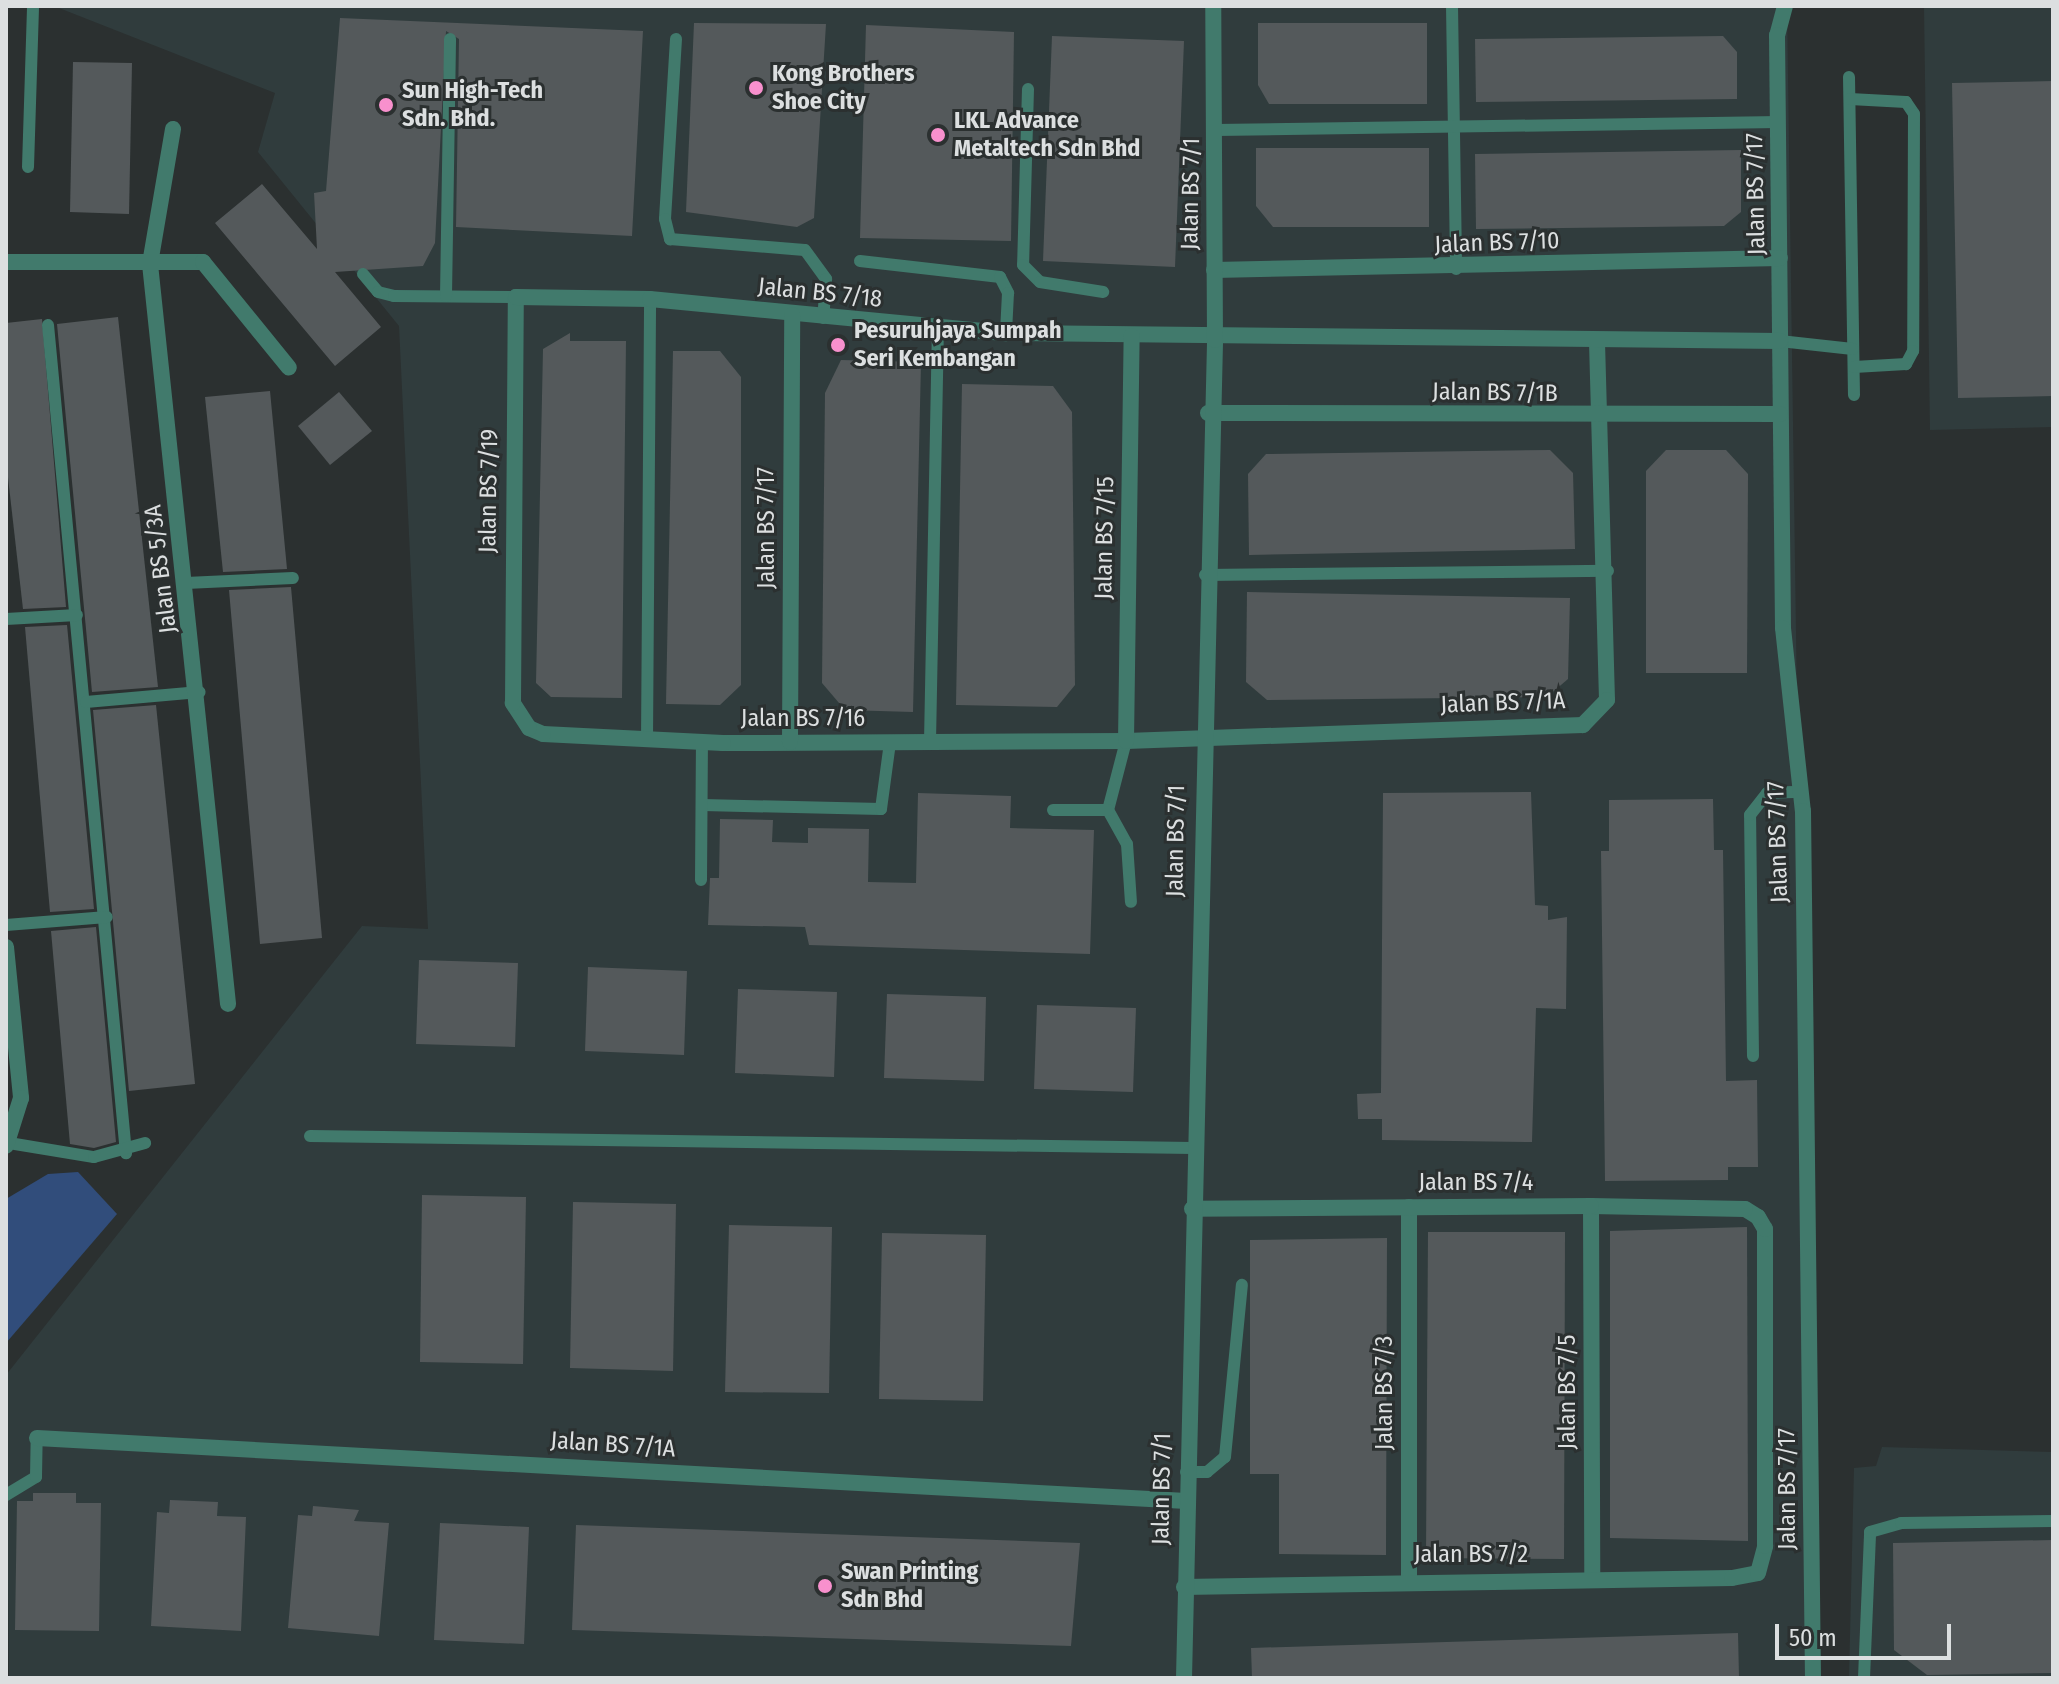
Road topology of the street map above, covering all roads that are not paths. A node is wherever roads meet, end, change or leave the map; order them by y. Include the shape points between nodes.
1 (33, 6) edge
2 (1213, 6) edge
3 (1452, 6) edge
4 (1785, 6) edge
5 (450, 39) dead end
6 (676, 39) dead end
7 (1849, 77) dead end
8 (1028, 89) dead end
9 (1850, 99) junction
10 (1779, 122) junction
11 (1452, 126) junction
12 (173, 129) dead end
13 (1216, 130) junction
14 (28, 167) dead end
15 (1780, 258) junction
16 (860, 261) dead end
17 (6, 262) edge
18 (150, 264) junction
19 (1456, 269) junction
20 (1214, 270) junction
21 (363, 274) dead end
22 (1028, 275) junction
23 (1006, 284) junction
24 (1103, 292) dead end
25 (446, 296) junction
26 (516, 297) junction
27 (650, 299) junction
28 (792, 315) junction
29 (823, 318) junction
30 (48, 325) dead end
31 (938, 329) junction
32 (1006, 333) junction
33 (1132, 336) junction
34 (1215, 340) junction
35 (1780, 341) junction
36 (1597, 342) junction
37 (1853, 349) junction
38 (1854, 367) junction
39 (289, 368) dead end
40 (1854, 395) dead end
41 (1208, 413) junction
42 (1780, 414) junction
43 (1604, 418) junction
44 (1608, 571) junction
45 (1205, 575) junction
46 (293, 578) dead end
47 (186, 583) junction
48 (77, 615) junction
49 (6, 619) edge
50 (510, 685) joint
51 (200, 692) junction
52 (86, 702) junction
53 (1202, 735) junction
54 (647, 741) junction
55 (1126, 741) junction
56 (702, 742) junction
57 (790, 742) junction
58 (890, 742) junction
59 (930, 742) junction
60 (1802, 792) junction
61 (703, 805) junction
62 (1053, 810) dead end
63 (1108, 810) junction
64 (701, 880) dead end
65 (1131, 902) dead end
66 (107, 917) junction
67 (6, 925) edge
68 (6, 947) edge
69 (228, 1004) dead end
70 (1753, 1056) dead end
71 (310, 1136) dead end
72 (145, 1143) dead end
73 (7, 1144) edge
74 (1193, 1148) junction
75 (126, 1153) junction
76 (1591, 1206) junction
77 (1409, 1207) junction
78 (1192, 1209) junction
79 (1242, 1285) dead end
80 (37, 1438) joint
81 (1186, 1472) junction
82 (6, 1495) edge
83 (1186, 1501) junction
84 (2053, 1521) edge
85 (1758, 1573) joint
86 (1592, 1577) junction
87 (1409, 1579) junction
88 (1184, 1587) junction
89 (1184, 1678) edge
90 (1813, 1678) edge
91 (1864, 1678) edge

1 - 14 lane
2 - 13 street, Jalan BS 7/1
3 - 11 lane
4 - 10 street, Jalan BS 7/17 via 1777,35
5 - 25 lane
6 - 29 lane via 665,219 670,239 805,250 826,279
7 - 9 lane
8 - 22 lane via 1021,252
9 - 37 lane
9 - 38 lane via 1906,102 1914,114 1913,351 1906,364
10 - 11 lane
10 - 15 street, Jalan BS 7/17
11 - 13 lane
11 - 19 lane
12 - 18 street, Jalan BS 5/3A
13 - 20 street, Jalan BS 7/1
15 - 19 street, Jalan BS 7/10
15 - 35 street, Jalan BS 7/17
16 - 23 lane via 991,273
17 - 18 street
18 - 39 street via 203,262
18 - 47 street, Jalan BS 5/3A
19 - 20 street, Jalan BS 7/10
20 - 34 street, Jalan BS 7/1
21 - 25 lane via 378,292
22 - 23 lane
22 - 24 lane
23 - 32 lane
25 - 26 lane
26 - 27 street, Jalan BS 7/18
26 - 50 street, Jalan BS 7/19
27 - 28 street, Jalan BS 7/18
27 - 54 lane
28 - 29 street, Jalan BS 7/18
28 - 57 street, Jalan BS 7/17
29 - 31 street, Jalan BS 7/18
30 - 48 lane
31 - 32 street, Jalan BS 7/18
31 - 59 lane
32 - 33 street, Jalan BS 7/18
33 - 34 street, Jalan BS 7/18
33 - 55 street, Jalan BS 7/15
34 - 36 street
34 - 41 street, Jalan BS 7/1
35 - 36 street
35 - 37 lane
35 - 42 street, Jalan BS 7/17
36 - 43 street, Jalan BS 7/1A
37 - 38 lane
38 - 40 lane
41 - 43 street, Jalan BS 7/1B
41 - 45 street, Jalan BS 7/1
42 - 43 street, Jalan BS 7/1B
42 - 60 street, Jalan BS 7/17 via 1783,628
43 - 44 street, Jalan BS 7/1A
44 - 45 lane
44 - 53 street, Jalan BS 7/1A via 1607,700 1594,721
45 - 53 street, Jalan BS 7/1
46 - 47 lane
47 - 51 street, Jalan BS 5/3A
48 - 49 lane
48 - 52 lane
50 - 54 street, Jalan BS 7/16 via 519,718 543,734
51 - 52 lane
51 - 69 street, Jalan BS 5/3A
52 - 66 lane
53 - 55 street, Jalan BS 7/16
53 - 74 street, Jalan BS 7/1
54 - 56 street, Jalan BS 7/16
55 - 59 street, Jalan BS 7/16
55 - 63 lane
56 - 57 street, Jalan BS 7/16
56 - 61 lane
57 - 58 street, Jalan BS 7/16
58 - 59 street, Jalan BS 7/16
58 - 61 lane via 881,809
60 - 70 lane via 1767,793 1750,815
60 - 90 street, Jalan BS 7/17
61 - 64 lane
62 - 63 lane
63 - 65 lane via 1127,844
66 - 67 lane
66 - 75 lane
68 - 73 street via 21,1098
71 - 74 lane
72 - 75 lane
73 - 75 lane via 60,1154
74 - 78 street, Jalan BS 7/1
76 - 77 street, Jalan BS 7/4
76 - 85 street, Jalan BS 7/4 via 1745,1209 1765,1229 1765,1546
76 - 86 street, Jalan BS 7/5
77 - 78 street, Jalan BS 7/4
77 - 87 street, Jalan BS 7/3
78 - 81 street, Jalan BS 7/1
79 - 81 lane via 1225,1457 1207,1472
80 - 82 lane via 36,1477
80 - 83 street, Jalan BS 7/1A
81 - 83 street, Jalan BS 7/1
83 - 88 street, Jalan BS 7/1
84 - 91 lane via 1901,1523 1870,1532
85 - 86 street, Jalan BS 7/2
86 - 87 street, Jalan BS 7/2
87 - 88 street, Jalan BS 7/2
88 - 89 street, Jalan BS 7/1

